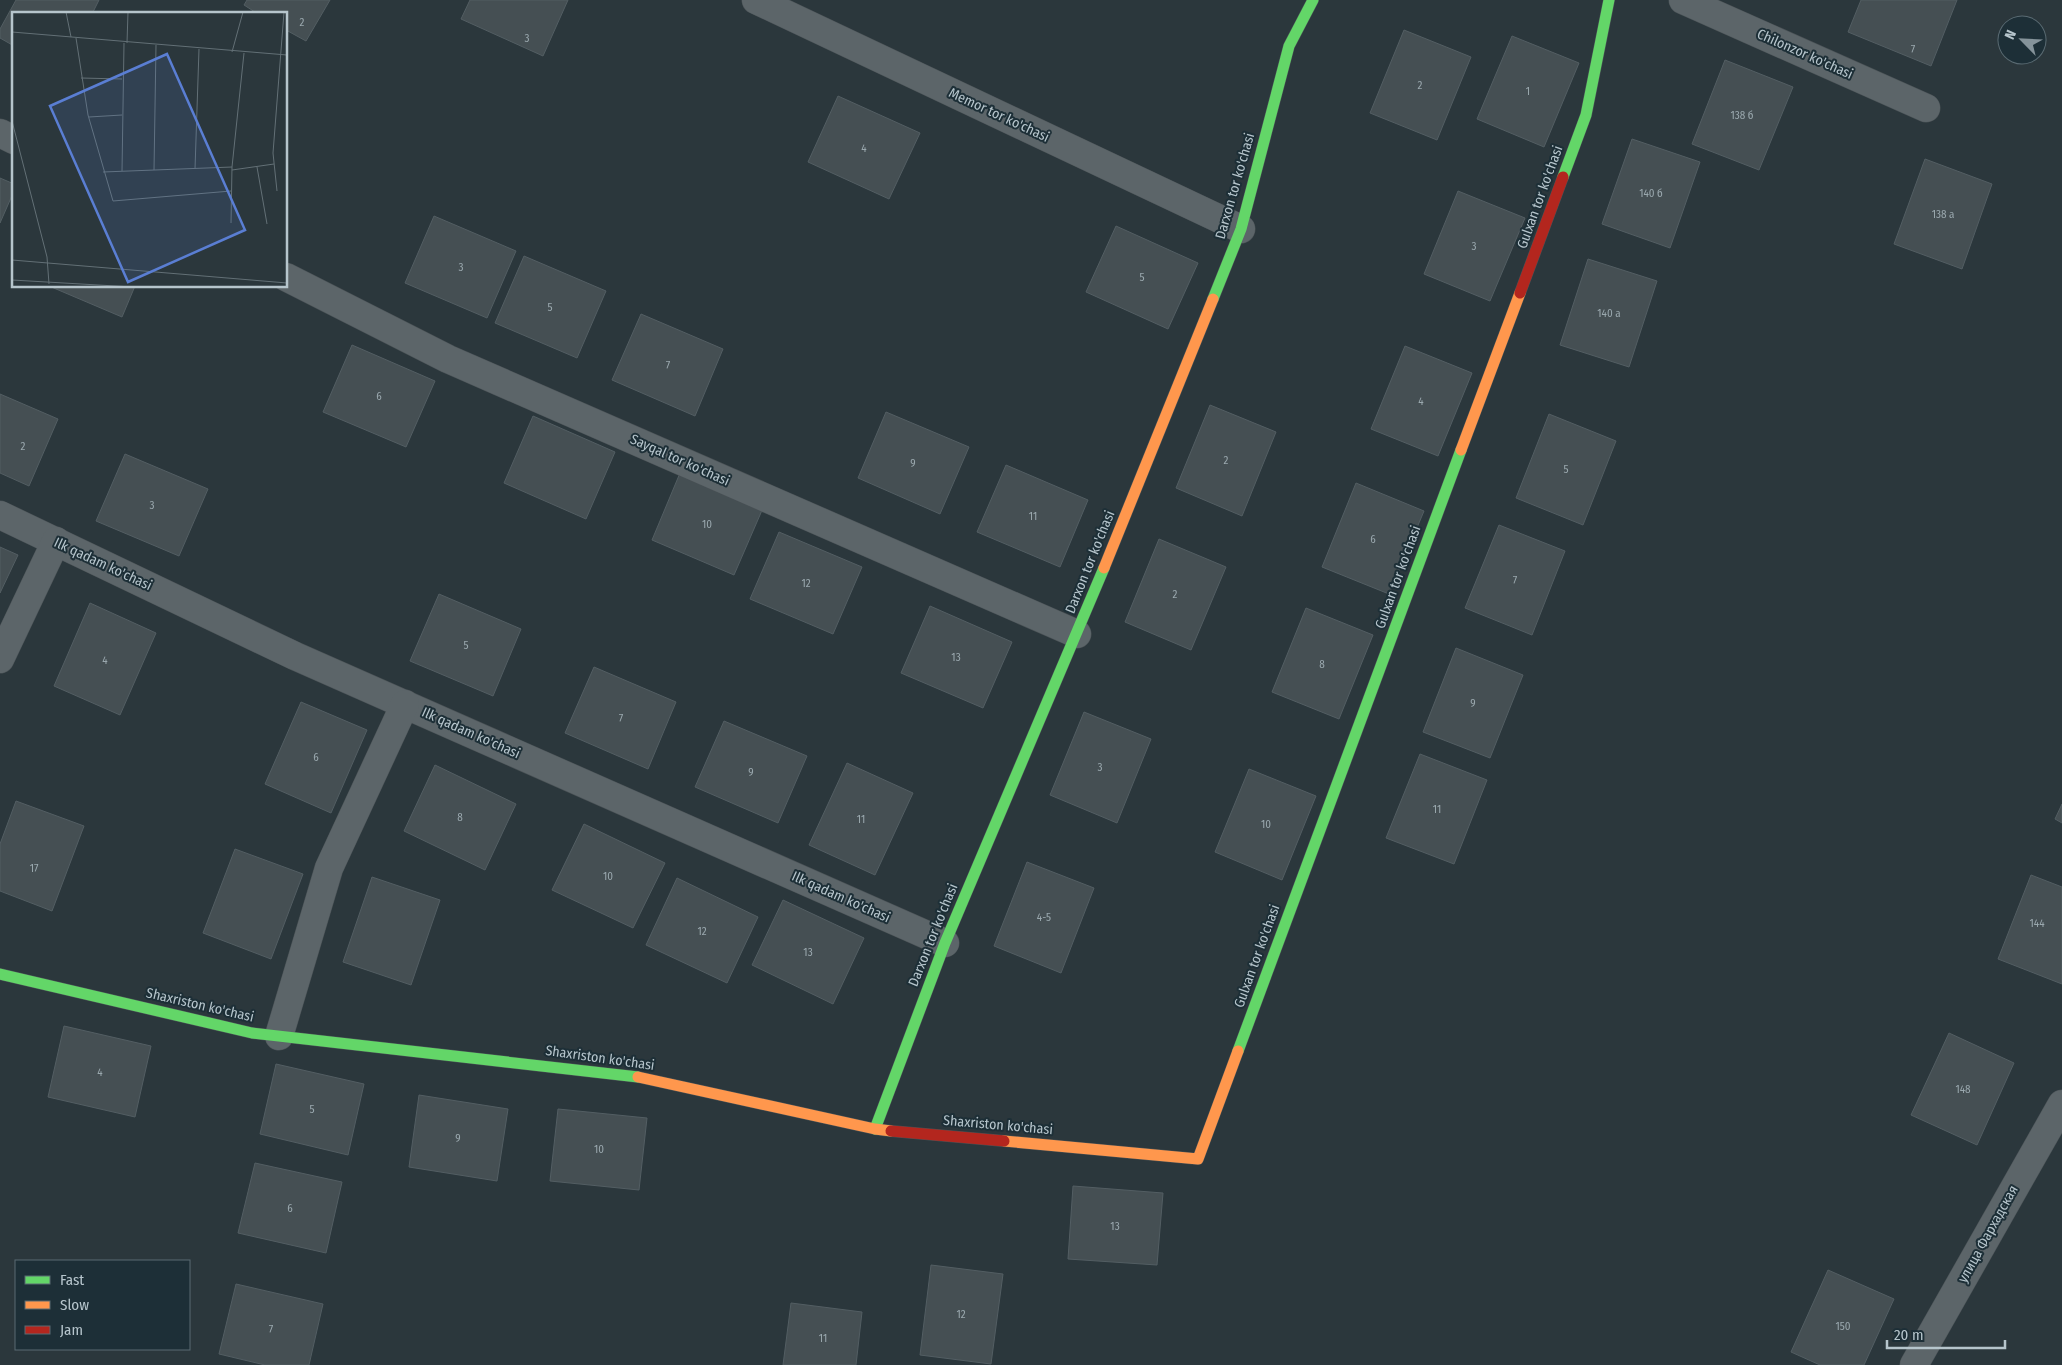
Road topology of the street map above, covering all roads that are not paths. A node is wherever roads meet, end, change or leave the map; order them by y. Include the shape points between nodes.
1 (756, 0) edge
2 (1313, 0) edge
3 (1609, 0) edge
4 (1683, 0) edge
5 (1926, 108) dead end
6 (0, 133) edge
7 (12, 139) edge
8 (1241, 229) junction
9 (288, 278) edge
10 (0, 515) edge
11 (56, 541) junction
12 (1077, 634) junction
13 (0, 659) edge
14 (405, 704) junction
15 (945, 943) junction
16 (0, 974) edge
17 (279, 1036) junction
18 (2062, 1104) edge
19 (875, 1129) junction
20 (1198, 1159) joint
21 (1914, 1365) edge

1 - 8 street, Memor tor ko'chasi
2 - 8 street, Darxon tor ko'chasi via 1289,46
3 - 20 street, Gulxan tor ko'chasi via 1586,115
4 - 5 street, Chilonzor ko'chasi
6 - 7 street
8 - 12 street, Darxon tor ko'chasi
9 - 12 street, Sayqal tor ko'chasi via 448,358
10 - 11 street, Ilk qadam ko'chasi
11 - 13 street
11 - 14 street, Ilk qadam ko'chasi via 295,656
12 - 15 street, Darxon tor ko'chasi
14 - 15 street, Ilk qadam ko'chasi
14 - 17 street via 329,868
15 - 19 street, Darxon tor ko'chasi
16 - 17 street, Shaxriston ko'chasi via 252,1033
17 - 19 street, Shaxriston ko'chasi via 636,1076
18 - 21 street, улица Фархадская
19 - 20 street, Shaxriston ko'chasi

